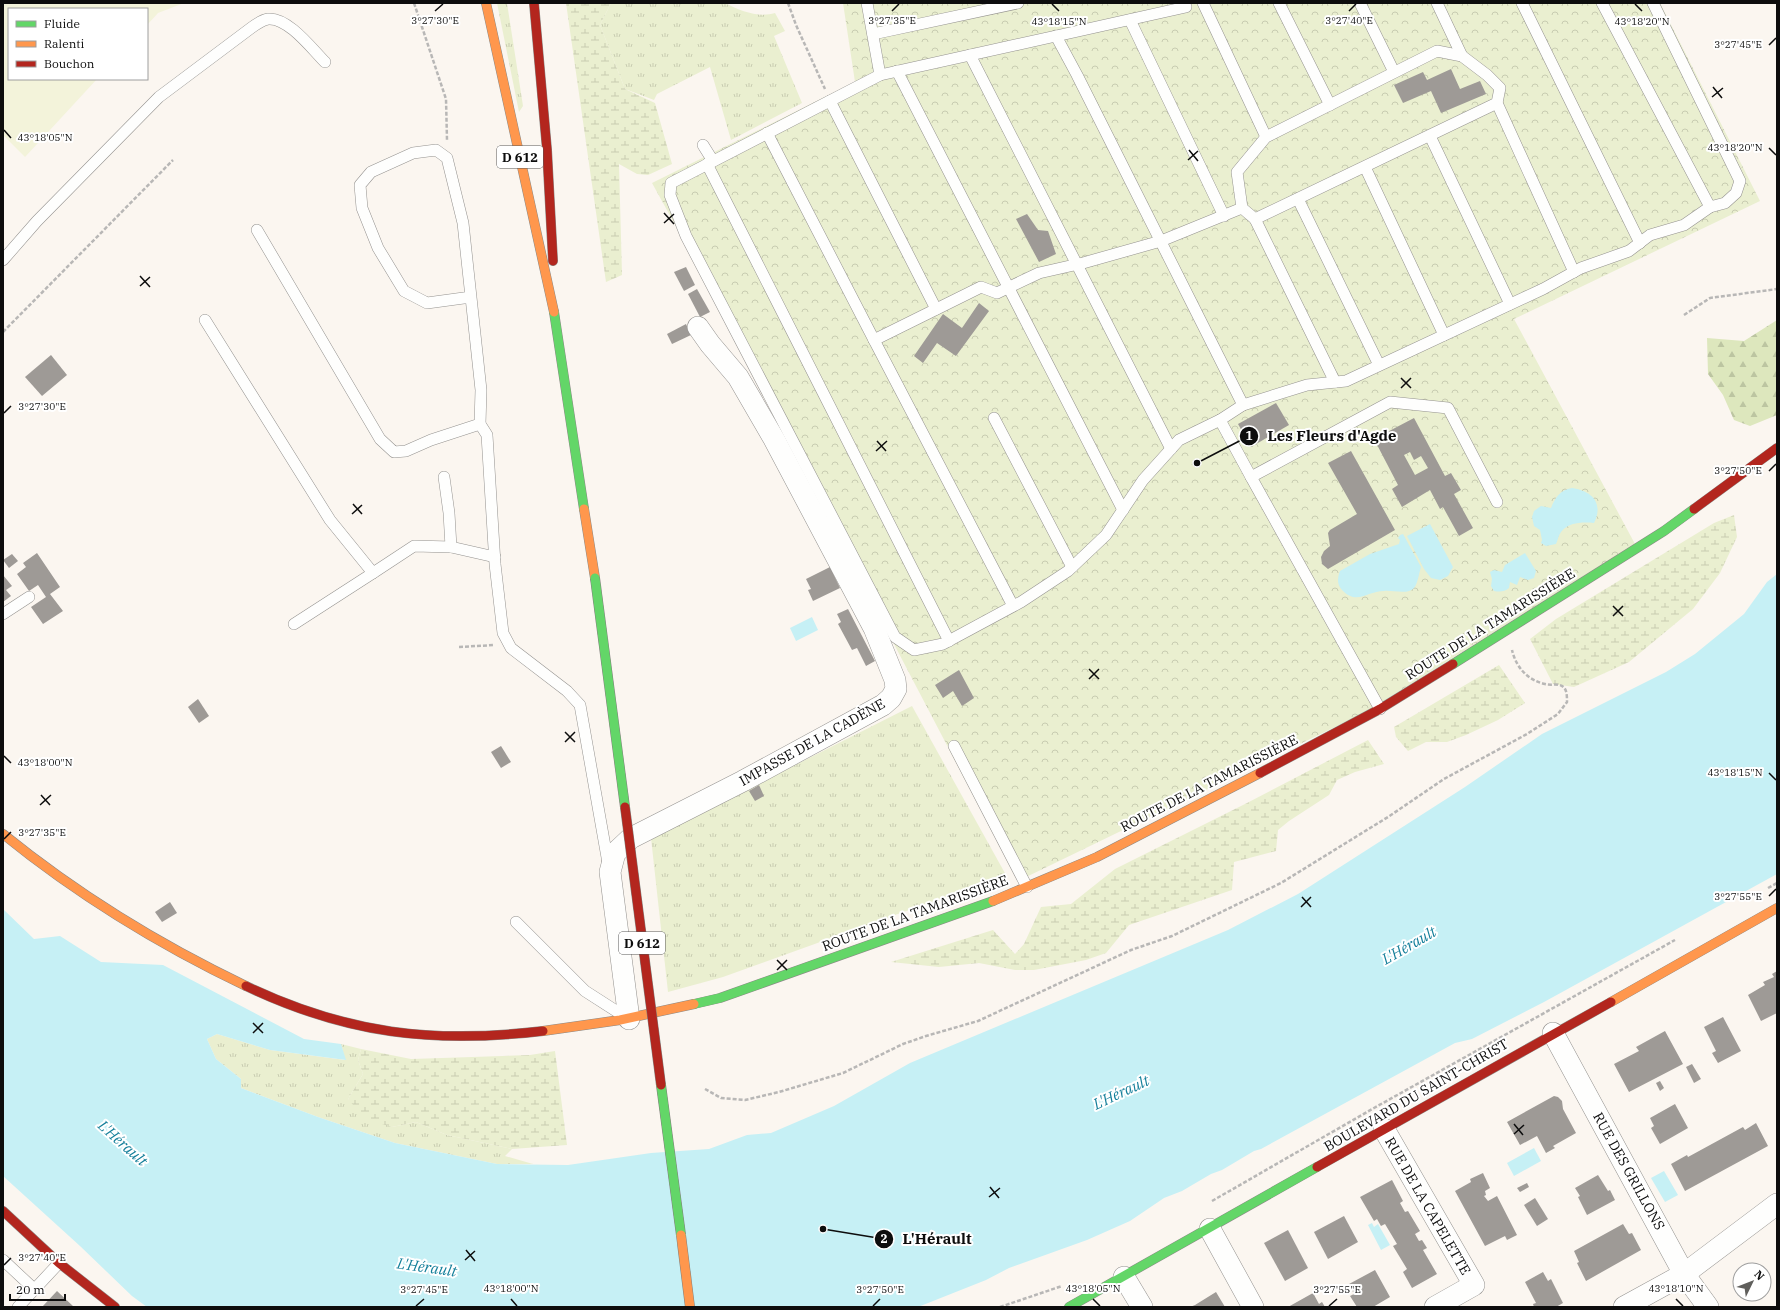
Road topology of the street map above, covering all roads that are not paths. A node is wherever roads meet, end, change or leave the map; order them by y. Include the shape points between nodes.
1 (486, 3) edge
2 (534, 3) edge
3 (867, 3) edge
4 (1018, 3) edge
5 (1203, 3) edge
6 (1279, 3) edge
7 (1360, 3) edge
8 (1438, 3) edge
9 (1522, 3) edge
10 (1602, 3) edge
11 (1653, 3) edge
12 (1188, 4) edge
13 (525, 11) dead end
14 (1130, 20) junction
15 (873, 34) junction
16 (1056, 36) junction
17 (970, 55) junction
18 (1462, 56) junction
19 (325, 62) dead end
20 (897, 71) junction
21 (1394, 72) junction
22 (880, 75) junction
23 (830, 101) junction
24 (1497, 103) junction
25 (1330, 105) junction
26 (767, 133) junction
27 (1430, 136) junction
28 (1266, 137) junction
29 (703, 145) dead end
30 (547, 150) junction
31 (710, 163) junction
32 (1365, 167) junction
33 (1298, 199) junction
34 (1710, 207) junction
35 (1242, 208) junction
36 (1224, 216) junction
37 (1256, 219) junction
38 (257, 230) dead end
39 (1161, 241) junction
40 (1640, 243) junction
41 (3, 260) edge
42 (1076, 265) junction
43 (1574, 272) junction
44 (1008, 288) junction
45 (471, 297) junction
46 (1510, 304) junction
47 (936, 309) junction
48 (554, 311) junction
49 (205, 320) dead end
50 (698, 328) dead end
51 (1444, 335) junction
52 (874, 340) junction
53 (1379, 365) junction
54 (1335, 382) junction
55 (1243, 405) junction
56 (994, 418) dead end
57 (1220, 420) junction
58 (480, 424) junction
59 (1777, 448) edge
60 (1172, 449) junction
61 (444, 477) dead end
62 (1251, 478) junction
63 (1497, 502) dead end
64 (1123, 510) junction
65 (451, 547) junction
66 (495, 557) junction
67 (1072, 567) junction
68 (373, 573) junction
69 (29, 597) dead end
70 (1013, 606) junction
71 (3, 614) edge
72 (294, 624) dead end
73 (949, 641) junction
74 (1380, 709) junction
75 (954, 746) dead end
76 (3, 834) edge
77 (610, 872) junction
78 (1028, 887) junction
79 (1777, 908) edge
80 (516, 922) dead end
81 (629, 1019) junction
82 (1553, 1033) junction
83 (1384, 1129) junction
84 (1777, 1204) edge
85 (3, 1211) edge
86 (1210, 1229) junction
87 (3, 1260) edge
88 (59, 1263) junction
89 (1684, 1274) junction
90 (1124, 1277) junction
91 (34, 1290) junction
92 (18, 1307) edge
93 (115, 1307) edge
94 (690, 1307) edge
95 (1069, 1307) edge
96 (1142, 1307) edge
97 (1253, 1307) edge
98 (1435, 1307) edge
99 (1624, 1307) edge
100 (1708, 1307) edge

1 - 48 main road, D 612
2 - 30 main road, D 612
3 - 15 lane
4 - 15 lane
5 - 28 lane
6 - 25 lane
7 - 21 lane
8 - 18 lane
9 - 40 lane
10 - 34 lane
11 - 34 lane via 1740,181 1736,192 1725,203
12 - 14 lane
13 - 30 main road, D 612
14 - 16 lane
14 - 36 lane
15 - 22 lane
16 - 17 lane
16 - 39 lane
17 - 20 lane
17 - 42 lane
18 - 21 lane via 1437,51
18 - 24 lane via 1500,88
19 - 41 lane via 291,28 279,21 267,19 251,28 159,97 37,221
20 - 22 lane
20 - 44 lane
21 - 25 lane
22 - 23 lane
23 - 26 lane
23 - 47 lane
24 - 27 lane
24 - 43 lane
25 - 28 lane
26 - 31 lane
26 - 52 lane
27 - 32 lane
27 - 46 lane
28 - 35 lane via 1237,172
29 - 31 lane
30 - 48 main road, D 612
31 - 73 lane
31 - 73 lane via 671,183 670,195 686,236 895,637 914,650
32 - 33 lane
32 - 51 lane
33 - 37 lane
33 - 53 lane
34 - 40 lane via 1684,225 1650,235
35 - 36 lane
35 - 37 lane
36 - 39 lane
37 - 54 lane
38 - 58 lane via 380,439 394,452 406,451
39 - 42 lane
39 - 55 lane
40 - 43 lane via 1629,251
42 - 44 lane via 1039,273
42 - 60 lane
43 - 46 lane
44 - 47 lane via 997,293 981,287
44 - 64 lane
45 - 45 lane via 463,223 447,158 436,150 413,153 371,172 360,185 362,208 378,248 404,291 427,303
45 - 58 lane via 481,390
46 - 51 lane
47 - 52 lane
48 - 94 main road, D 612, bridge via 594,578
49 - 68 lane via 330,520
50 - 77 street, IMPASSE DE LA CADÈNE via 738,377 788,463 874,628 895,680 896,689 883,705 631,838 615,853
51 - 53 lane
52 - 70 lane
53 - 54 lane via 1346,381
54 - 55 lane via 1307,385
55 - 57 lane
56 - 67 lane
57 - 60 lane via 1179,440
57 - 62 lane
58 - 66 lane via 487,436
59 - 74 main road, ROUTE DE LA TAMARISSIÈRE via 1657,536
60 - 64 lane via 1143,480
61 - 65 lane
62 - 63 lane via 1390,402 1398,402 1448,408
62 - 74 lane
64 - 67 lane via 1106,535
65 - 66 lane
65 - 68 lane via 414,546
66 - 77 lane via 503,633 511,648 567,691 580,705
67 - 70 lane
68 - 72 lane
69 - 71 lane
70 - 73 lane
74 - 78 main road, ROUTE DE LA TAMARISSIÈRE via 1097,857
75 - 78 lane
76 - 81 main road, ROUTE DE LA TAMARISSIÈRE via 75,887 200,964 320,1017 371,1030 412,1035 465,1036 514,1035
77 - 81 street, IMPASSE DE LA CADÈNE
78 - 81 main road, ROUTE DE LA TAMARISSIÈRE via 720,998
79 - 82 main road, BOULEVARD DU SAINT-CHRIST
80 - 81 lane via 585,991
82 - 83 main road, BOULEVARD DU SAINT-CHRIST
82 - 89 street, RUE DES GRILLONS
83 - 86 main road, BOULEVARD DU SAINT-CHRIST
83 - 98 street, RUE DE LA CAPELETTE via 1474,1285
84 - 89 street
85 - 88 main road
86 - 90 main road, BOULEVARD DU SAINT-CHRIST
86 - 97 street
87 - 91 lane
88 - 91 lane
88 - 93 main road
89 - 99 street
89 - 100 street, RUE DES GRILLONS
90 - 95 main road, BOULEVARD DU SAINT-CHRIST
90 - 96 street
91 - 92 lane

